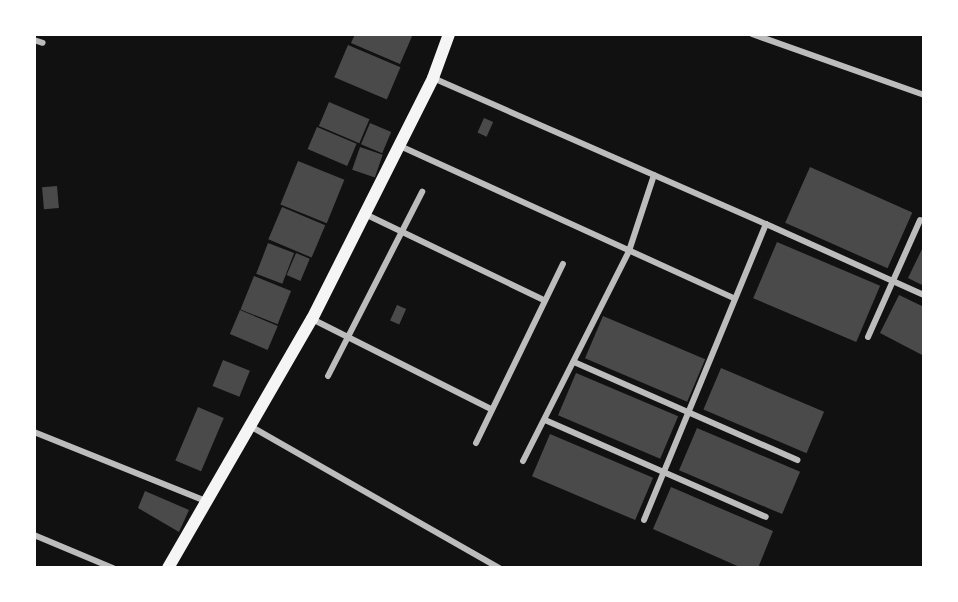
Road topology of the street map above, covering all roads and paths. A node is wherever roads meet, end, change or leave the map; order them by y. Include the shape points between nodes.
1 (449, 34) edge
2 (752, 34) edge
3 (34, 40) edge
4 (43, 43) dead end
5 (433, 78) junction
6 (924, 94) edge
7 (400, 146) junction
8 (654, 175) junction
9 (422, 192) dead end
10 (365, 214) junction
11 (920, 220) dead end
12 (766, 224) junction
13 (400, 231) junction
14 (629, 251) junction
15 (563, 264) dead end
16 (893, 279) junction
17 (924, 295) edge
18 (542, 299) junction
19 (735, 299) junction
20 (312, 319) junction
21 (868, 337) dead end
22 (348, 338) junction
23 (574, 362) junction
24 (328, 376) dead end
25 (489, 408) junction
26 (688, 413) junction
27 (545, 420) junction
28 (250, 426) junction
29 (34, 432) edge
30 (476, 443) dead end
31 (796, 460) dead end
32 (523, 461) dead end
33 (663, 473) junction
34 (203, 500) junction
35 (766, 518) dead end
36 (644, 520) dead end
37 (34, 534) edge
38 (113, 567) edge
39 (168, 567) edge
40 (499, 567) edge

1 - 5 main road
2 - 6 street
3 - 4 street
5 - 7 main road
5 - 8 street
7 - 10 main road
7 - 14 street
8 - 12 street
8 - 14 street
9 - 13 street
10 - 13 street
10 - 20 main road
11 - 16 street
12 - 16 street
12 - 19 street
13 - 18 street
13 - 22 street
14 - 19 street
14 - 23 street
15 - 18 street
16 - 17 street
16 - 21 street
18 - 25 street
19 - 26 street
20 - 22 street
20 - 28 main road
22 - 24 street
22 - 25 street
23 - 26 street
23 - 27 street
25 - 30 street
26 - 31 street
26 - 33 street
27 - 32 street
27 - 33 street
28 - 34 main road
28 - 40 street
29 - 34 street
33 - 35 street
33 - 36 street
34 - 39 main road
37 - 38 street

